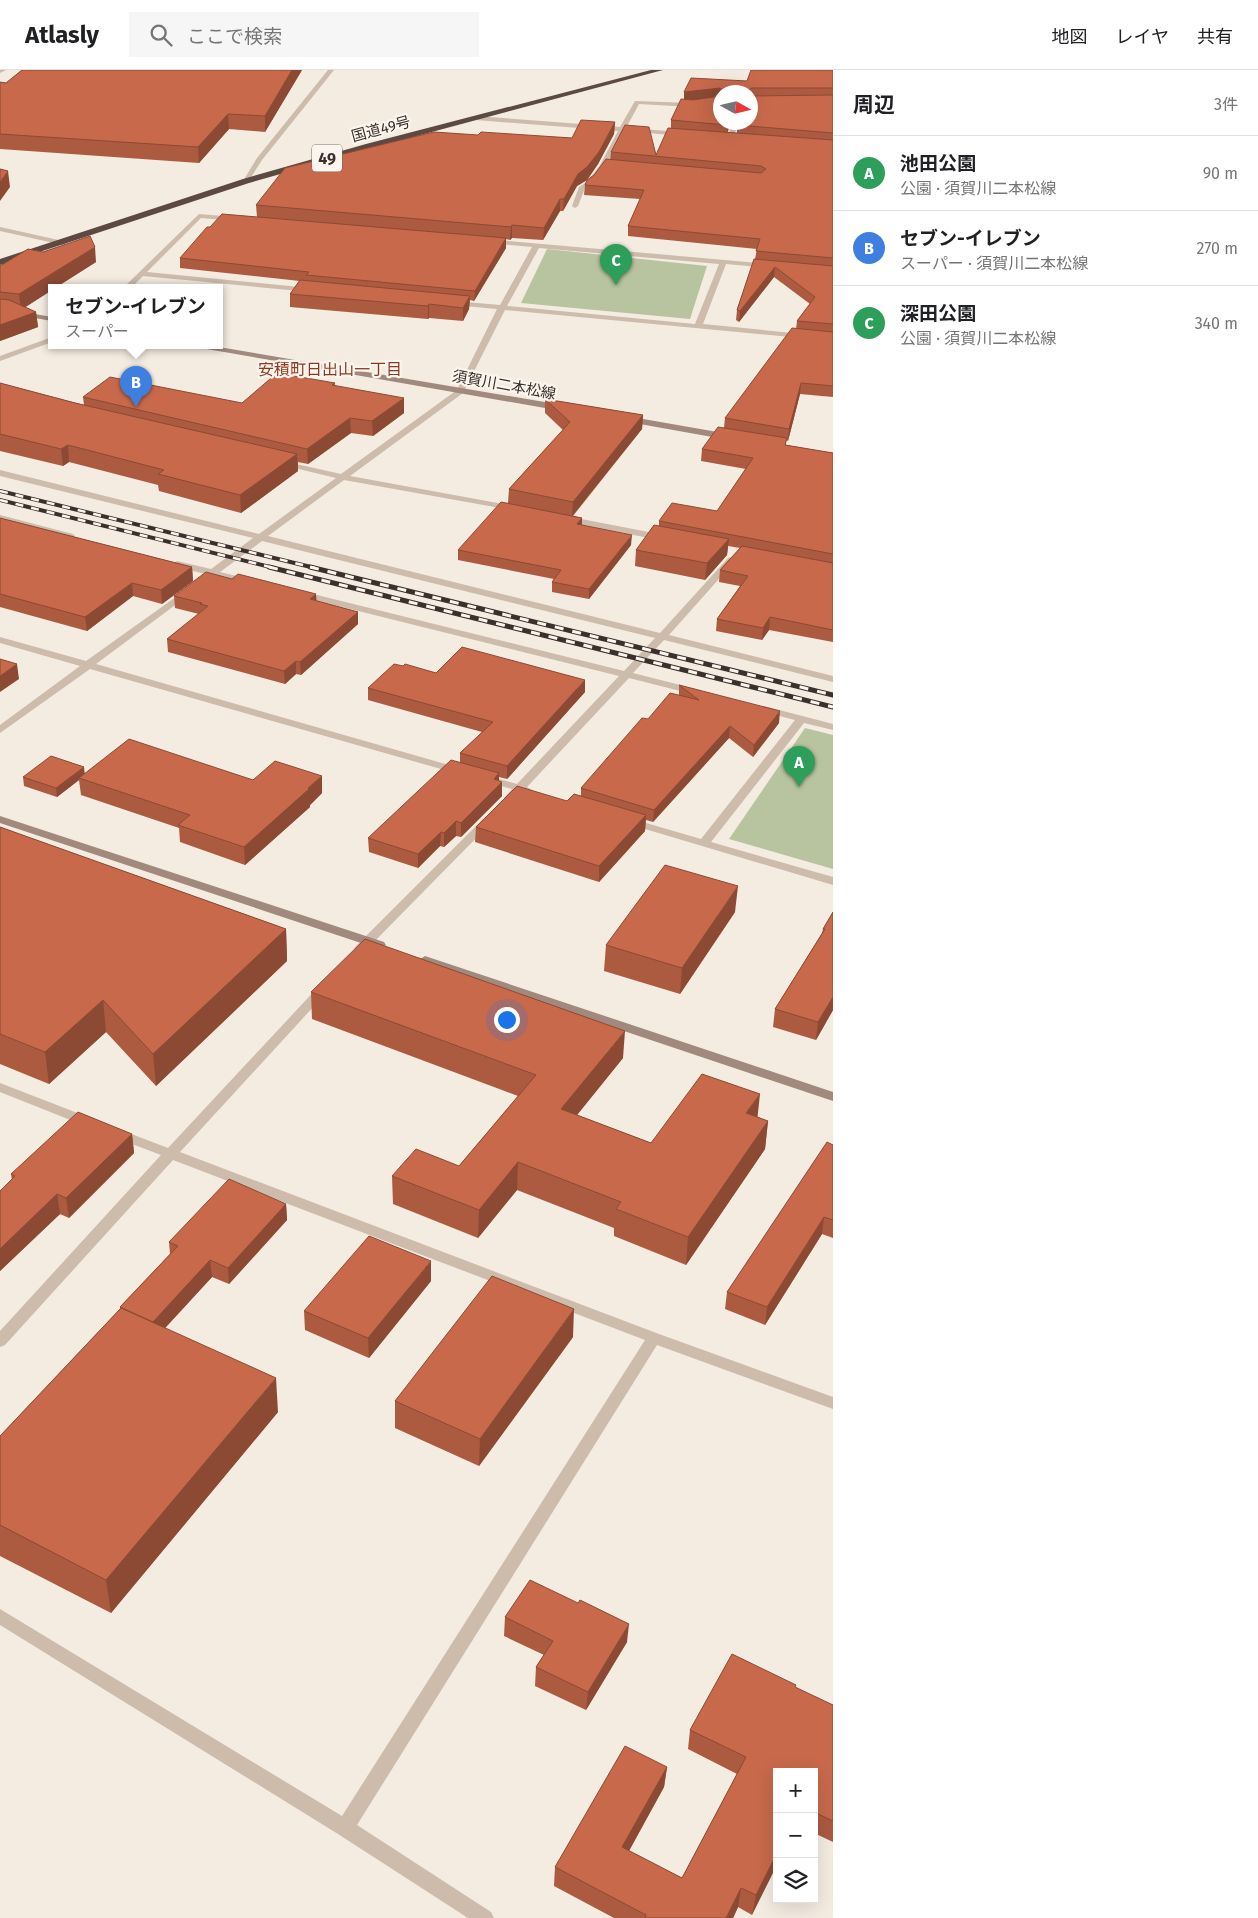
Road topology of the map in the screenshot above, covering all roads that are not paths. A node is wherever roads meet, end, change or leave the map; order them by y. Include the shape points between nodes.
1 (331, 70) edge
2 (659, 70) edge
3 (713, 102) edge
4 (476, 118) junction
5 (621, 129) junction
6 (733, 130) edge
7 (691, 134) edge
8 (720, 137) edge
9 (730, 138) junction
10 (739, 138) edge
11 (603, 165) junction
12 (612, 166) edge
13 (246, 181) junction
14 (575, 206) dead end
15 (239, 219) edge
16 (0, 229) edge
17 (477, 240) edge
18 (63, 243) junction
19 (537, 245) junction
20 (0, 262) edge
21 (722, 262) junction
22 (778, 267) edge
23 (141, 274) junction
24 (131, 284) edge
25 (316, 291) edge
26 (443, 302) edge
27 (502, 308) junction
28 (0, 310) edge
29 (48, 318) edge
30 (698, 326) junction
31 (833, 338) edge
32 (48, 341) edge
33 (218, 349) edge
34 (0, 359) edge
35 (460, 391) junction
36 (566, 409) edge
37 (615, 418) edge
38 (741, 439) edge
39 (276, 461) edge
40 (0, 473) edge
41 (344, 477) junction
42 (520, 511) edge
43 (0, 518) edge
44 (558, 518) edge
45 (77, 538) edge
46 (261, 538) junction
47 (669, 539) edge
48 (728, 550) edge
49 (164, 560) edge
50 (204, 579) junction
51 (260, 584) edge
52 (289, 592) edge
53 (662, 637) junction
54 (0, 640) edge
55 (88, 666) junction
56 (627, 674) junction
57 (833, 679) edge
58 (704, 694) edge
59 (753, 706) edge
60 (801, 719) junction
61 (833, 727) edge
62 (0, 730) edge
63 (520, 788) junction
64 (538, 794) edge
65 (621, 818) edge
66 (0, 819) edge
67 (704, 843) junction
68 (833, 881) edge
69 (368, 941) junction
70 (396, 950) edge
71 (355, 955) edge
72 (414, 957) edge
73 (335, 976) edge
74 (0, 1087) edge
75 (833, 1097) edge
76 (170, 1154) junction
77 (654, 1338) junction
78 (0, 1341) edge
79 (833, 1403) edge
80 (0, 1616) edge
81 (345, 1828) junction
82 (484, 1918) edge

1 - 13 street via 259,159
2 - 4 highway, 国道49号 / 49
3 - 5 street via 692,105 638,102
4 - 5 street
4 - 13 highway, 国道49号 / 49
5 - 7 street
5 - 11 street
6 - 9 street
8 - 9 street
9 - 10 street
11 - 12 street
11 - 14 street via 582,187
13 - 18 highway, 国道49号 / 49
15 - 23 street via 199,216
16 - 18 street
17 - 19 street
18 - 20 highway, 国道49号 / 49
19 - 21 street
19 - 27 street
21 - 22 street
21 - 30 street
23 - 24 street
23 - 25 street
26 - 27 street
27 - 30 street
27 - 35 street
28 - 29 street
30 - 31 street
32 - 34 street
33 - 35 street, 須賀川二本松線
35 - 36 street, 須賀川二本松線
35 - 41 street
37 - 38 street
39 - 41 street
40 - 46 street
41 - 42 street
41 - 46 street
43 - 45 street
44 - 47 street
46 - 50 street
46 - 53 street
48 - 53 street via 738,552
49 - 50 street
50 - 51 street
50 - 55 street
52 - 56 street
53 - 56 street
53 - 57 street
54 - 55 street
55 - 62 street
55 - 63 street
56 - 58 street
56 - 63 street
59 - 60 street
60 - 61 street
60 - 67 street
63 - 64 street
63 - 69 street
65 - 67 street
66 - 69 street
67 - 68 street
69 - 70 street
69 - 71 street
72 - 75 street
73 - 76 street
74 - 76 street
76 - 77 street
76 - 78 street
77 - 79 street
77 - 81 street
80 - 81 street
81 - 82 street

